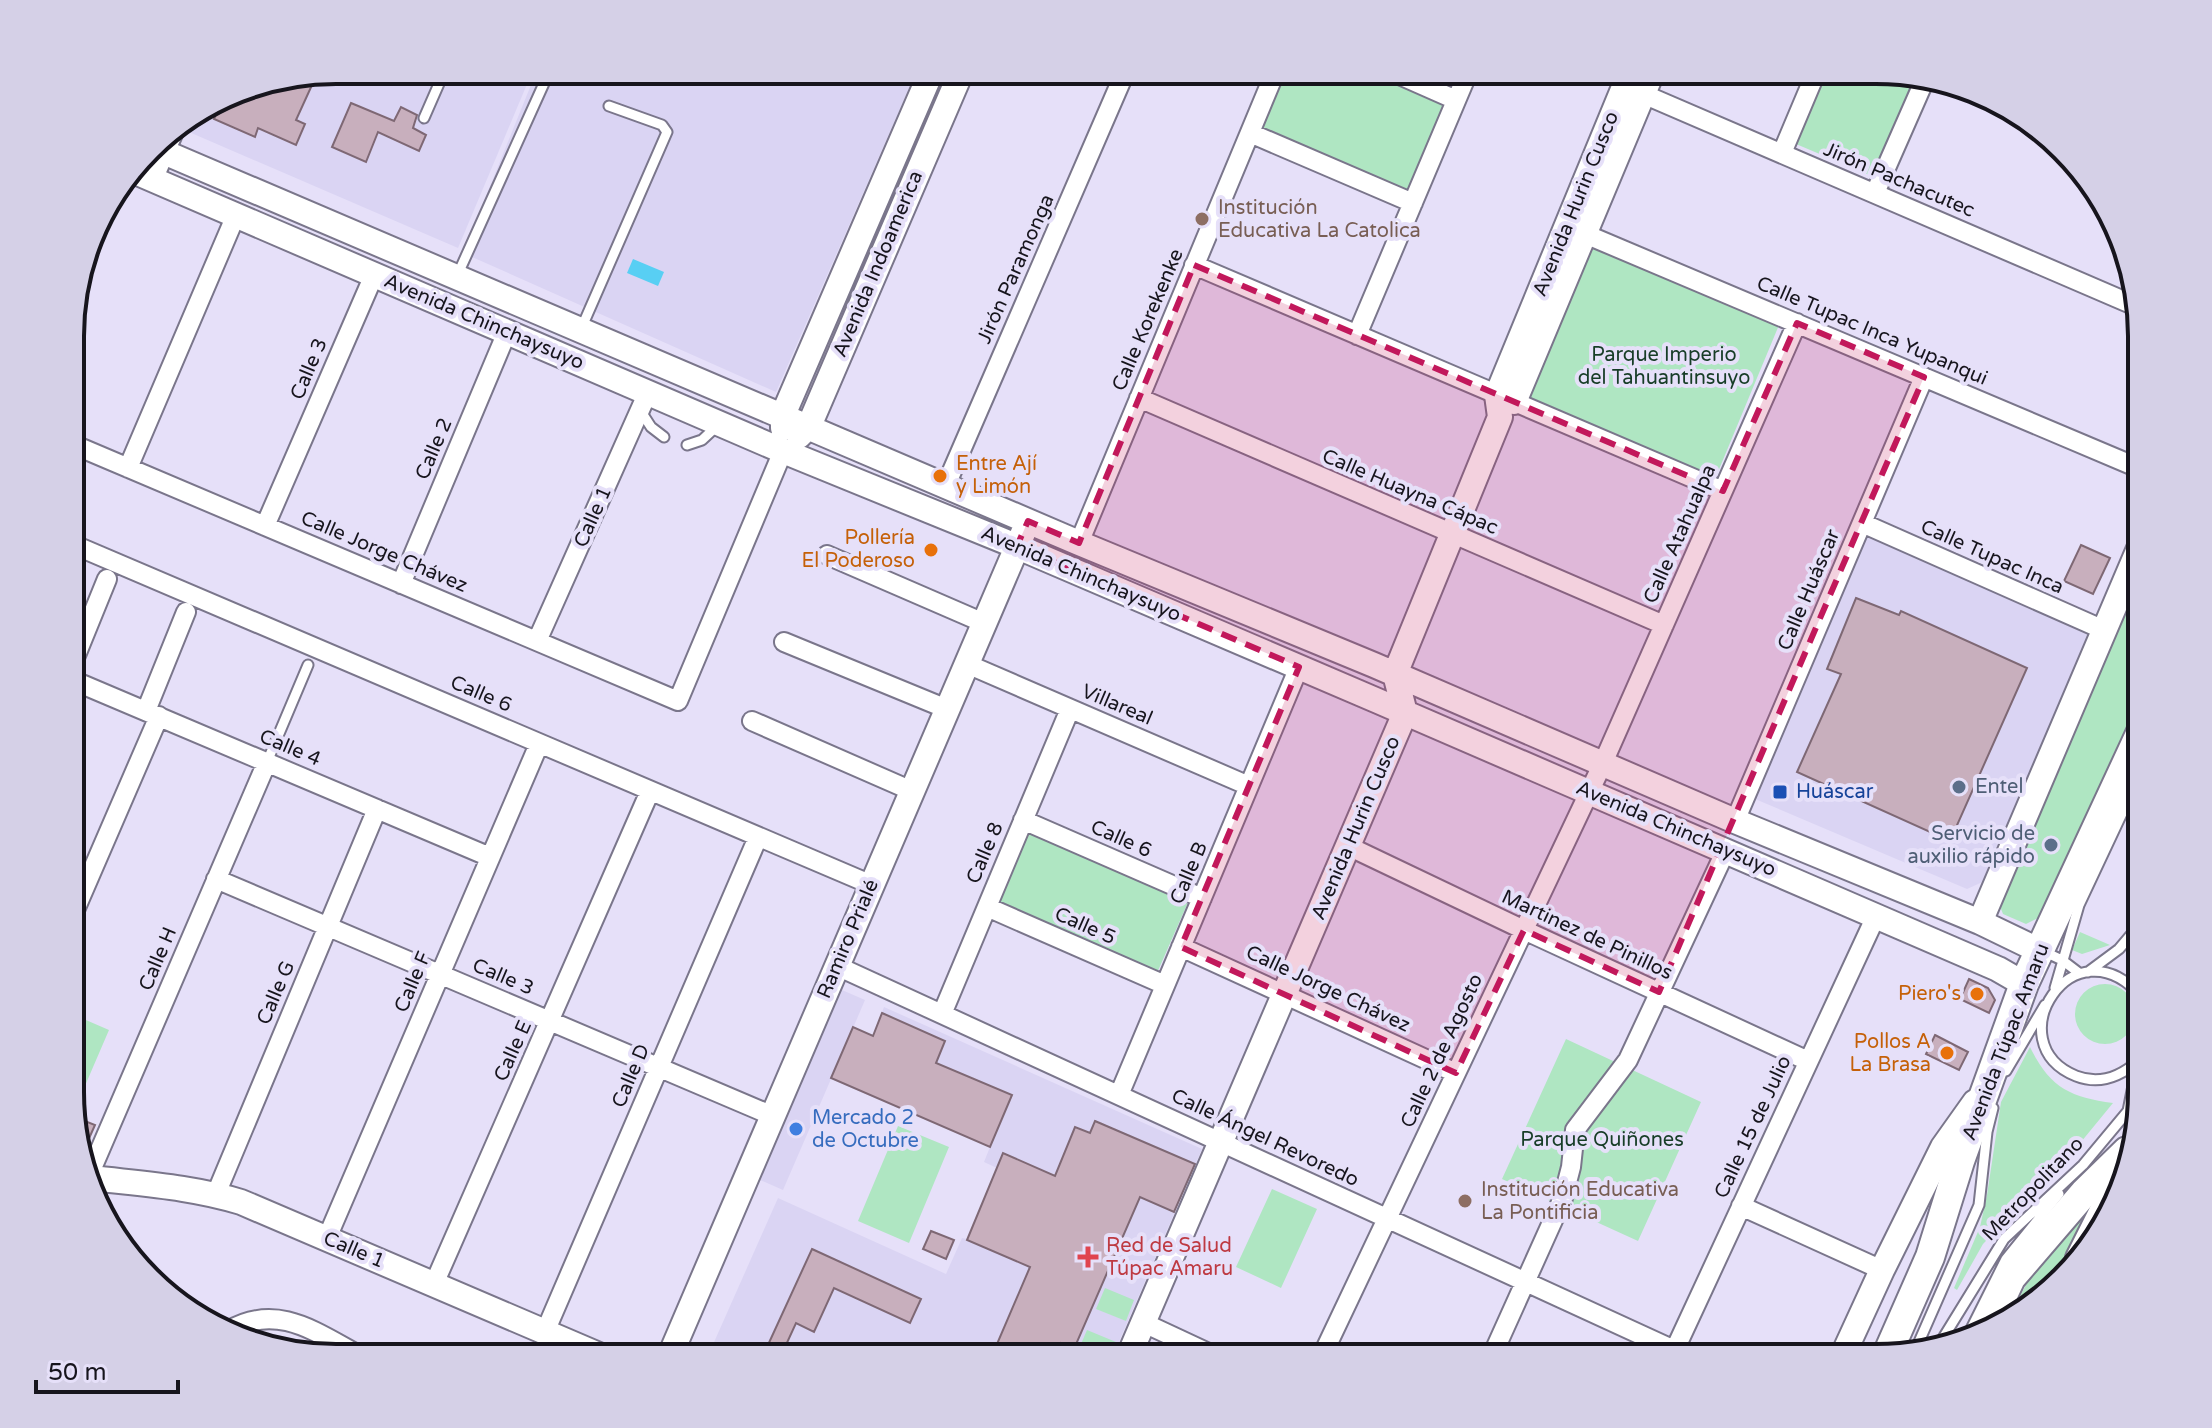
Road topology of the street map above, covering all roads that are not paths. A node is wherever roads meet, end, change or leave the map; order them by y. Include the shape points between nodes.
1 (439, 84) edge
2 (544, 84) edge
3 (926, 84) edge
4 (956, 84) edge
5 (1120, 84) edge
6 (1270, 84) edge
7 (1420, 84) edge
8 (1463, 84) edge
9 (1626, 84) edge
10 (1647, 84) edge
11 (1811, 84) edge
12 (1921, 89) edge
13 (1643, 94) junction
14 (1456, 100) junction
15 (609, 106) dead end
16 (424, 118) dead end
17 (1250, 133) junction
18 (165, 152) edge
19 (1782, 153) junction
20 (143, 176) edge
21 (1875, 193) junction
22 (1413, 203) junction
23 (236, 215) junction
24 (1585, 234) junction
25 (1194, 265) junction
26 (374, 275) junction
27 (457, 276) junction
28 (2126, 302) edge
29 (1797, 323) junction
30 (581, 329) junction
31 (507, 332) junction
32 (1357, 335) junction
33 (1924, 377) junction
34 (1139, 398) junction
35 (1505, 398) junction
36 (644, 401) junction
37 (783, 415) junction
38 (720, 423) junction
39 (809, 426) junction
40 (664, 437) dead end
41 (687, 445) dead end
42 (84, 449) edge
43 (783, 451) junction
44 (2127, 463) edge
45 (128, 468) junction
46 (946, 485) junction
47 (1723, 491) junction
48 (1028, 521) junction
49 (1862, 523) junction
50 (265, 526) junction
51 (1452, 534) junction
52 (1079, 543) junction
53 (1017, 546) junction
54 (84, 549) edge
55 (827, 555) dead end
56 (2127, 577) edge
57 (107, 579) dead end
58 (401, 584) junction
59 (186, 612) dead end
60 (984, 623) junction
61 (1664, 625) junction
62 (2104, 630) junction
63 (84, 636) edge
64 (537, 641) junction
65 (784, 642) dead end
66 (967, 664) junction
67 (308, 665) dead end
68 (1299, 667) junction
69 (1395, 674) junction
70 (84, 685) edge
71 (678, 701) joint
72 (947, 709) junction
73 (1070, 709) junction
74 (1405, 713) junction
75 (153, 714) junction
76 (752, 721) dead end
77 (539, 744) junction
78 (267, 762) junction
79 (1603, 763) junction
80 (2127, 767) edge
81 (1249, 786) junction
82 (650, 791) junction
83 (912, 791) junction
84 (1589, 793) junction
85 (2127, 803) edge
86 (377, 809) junction
87 (1023, 820) junction
88 (1735, 821) junction
89 (758, 837) junction
90 (1348, 846) junction
91 (1726, 850) junction
92 (490, 857) junction
93 (216, 879) junction
94 (872, 885) junction
95 (84, 887) edge
96 (1904, 891) junction
97 (1202, 898) junction
98 (1839, 899) junction
99 (987, 907) junction
100 (1876, 916) junction
101 (1980, 922) junction
102 (328, 926) junction
103 (1524, 930) junction
104 (2127, 940) edge
105 (1181, 947) junction
106 (2051, 955) junction
107 (837, 966) junction
108 (2084, 972) junction
109 (440, 974) junction
110 (2127, 981) edge
111 (2024, 984) junction
112 (1165, 985) junction
113 (2055, 989) junction
114 (1659, 992) junction
115 (1285, 993) junction
116 (2045, 1005) junction
117 (942, 1014) junction
118 (550, 1021) junction
119 (2001, 1051) junction
120 (1808, 1061) junction
121 (659, 1067) junction
122 (2127, 1068) edge
123 (1456, 1073) junction
124 (1996, 1085) junction
125 (1119, 1095) junction
126 (2126, 1113) edge
127 (773, 1116) junction
128 (1221, 1142) junction
129 (1943, 1147) junction
130 (2118, 1159) edge
131 (96, 1165) edge
132 (2083, 1165) junction
133 (100, 1177) edge
134 (216, 1194) junction
135 (1741, 1206) junction
136 (1387, 1218) junction
137 (327, 1238) junction
138 (1930, 1257) junction
139 (1882, 1270) junction
140 (1526, 1282) junction
141 (434, 1284) junction
142 (1994, 1314) edge
143 (1144, 1323) junction
144 (1973, 1324) edge
145 (240, 1325) edge
146 (545, 1332) junction
147 (1946, 1333) edge
148 (1920, 1340) edge
149 (1135, 1343) edge
150 (1188, 1343) edge
151 (1328, 1343) edge
152 (1498, 1343) edge
153 (1651, 1343) edge
154 (1678, 1343) edge
155 (1848, 1343) edge
156 (1892, 1343) edge
157 (337, 1344) edge
158 (573, 1344) edge
159 (675, 1344) edge

1 - 16 lane
2 - 27 lane
3 - 37 main road, Avenida Indoamerica
4 - 39 main road, Avenida Indoamerica
5 - 46 street, Jirón Paramonga
6 - 17 street, Calle Korekenke
7 - 14 street
8 - 14 street
9 - 35 main road, Avenida Hurin Cusco
10 - 13 main road, Avenida Hurin Cusco
11 - 19 street
12 - 21 street
13 - 19 street, Jirón Pachacutec
13 - 24 main road, Avenida Hurin Cusco
14 - 22 street
15 - 30 lane via 662,125 667,132
17 - 22 street
17 - 25 street, Calle Korekenke
18 - 27 main road, Avenida Chinchaysuyo
19 - 21 street, Jirón Pachacutec
20 - 23 main road, Avenida Chinchaysuyo
21 - 28 street, Jirón Pachacutec
22 - 32 street
23 - 26 main road, Avenida Chinchaysuyo
23 - 45 street
24 - 29 street, Calle Tupac Inca Yupanqui
24 - 35 main road, Avenida Hurin Cusco
25 - 32 street
25 - 34 street, Calle Korekenke
26 - 31 main road, Avenida Chinchaysuyo
26 - 50 street, Calle 3
27 - 30 main road, Avenida Chinchaysuyo
29 - 33 street, Calle Tupac Inca Yupanqui
29 - 47 street, Calle Atahualpa
30 - 37 main road, Avenida Chinchaysuyo
31 - 36 main road, Avenida Chinchaysuyo
31 - 58 street, Calle 2
32 - 35 street
33 - 44 street, Calle Tupac Inca Yupanqui
33 - 49 street, Calle Huáscar
34 - 51 street, Calle Huayna Cápac
34 - 52 street, Calle Korekenke
35 - 47 street
35 - 51 main road, Avenida Hurin Cusco
36 - 38 main road, Avenida Chinchaysuyo
36 - 40 lane via 651,427
36 - 64 street, Calle 1
37 - 39 main road, Avenida Chinchaysuyo
37 - 43 main road, Avenida Indoamerica
38 - 41 lane via 702,440
38 - 43 main road, Avenida Chinchaysuyo
39 - 43 main road, Avenida Indoamerica
39 - 46 main road, Avenida Chinchaysuyo
42 - 45 street, Calle Jorge Chávez
43 - 53 main road, Avenida Chinchaysuyo
43 - 71 street, Avenida Indoamerica
45 - 50 street, Calle Jorge Chávez
46 - 48 main road, Avenida Chinchaysuyo
47 - 61 street, Calle Atahualpa
48 - 52 main road, Avenida Chinchaysuyo
48 - 53 main road, Ramiro Prialé
49 - 62 street, Calle Tupac Inca
49 - 88 street, Calle Huáscar
50 - 58 street, Calle Jorge Chávez
51 - 61 street, Calle Huayna Cápac
51 - 69 main road, Avenida Hurin Cusco
52 - 69 main road, Avenida Chinchaysuyo
53 - 60 main road, Ramiro Prialé
53 - 68 main road, Avenida Chinchaysuyo
54 - 77 street, Calle 6
55 - 60 street
56 - 62 main road
57 - 63 street
58 - 64 street, Calle Jorge Chávez
59 - 75 street
60 - 66 main road, Ramiro Prialé
61 - 79 street, Calle Atahualpa
62 - 101 main road
64 - 71 street, Calle Jorge Chávez
65 - 72 street
66 - 72 main road, Ramiro Prialé
66 - 73 street, Villareal
67 - 78 lane
68 - 74 main road, Avenida Chinchaysuyo
68 - 81 street, Calle B
69 - 74 main road, Avenida Hurin Cusco
69 - 79 main road, Avenida Chinchaysuyo
70 - 75 street, Calle 4
72 - 83 main road, Ramiro Prialé
73 - 81 street, Villareal
73 - 87 street, Calle 8
74 - 84 main road, Avenida Chinchaysuyo
74 - 90 main road, Avenida Hurin Cusco
75 - 78 street, Calle 4
75 - 95 street
76 - 83 street
77 - 82 street, Calle 6
77 - 92 street, Calle F
78 - 86 street, Calle 4
78 - 93 street, Calle H
79 - 84 street, Calle 2 de Agosto
79 - 88 main road, Avenida Chinchaysuyo
80 - 106 main road, Avenida Túpac Amaru
81 - 97 street, Calle B
82 - 89 street, Calle 6
82 - 118 street, Calle E
83 - 94 main road, Ramiro Prialé
84 - 91 main road, Avenida Chinchaysuyo
84 - 103 street, Calle 2 de Agosto
85 - 106 lane
86 - 92 street, Calle 4
86 - 102 street, Calle G
87 - 97 street, Calle 6
87 - 99 street, Calle 8
88 - 96 main road, Avenida Chinchaysuyo
89 - 94 street, Calle 6
89 - 121 street, Calle D
90 - 103 street, Martinez de Pinillos
90 - 115 main road, Avenida Hurin Cusco
91 - 98 main road, Avenida Chinchaysuyo
91 - 114 street
92 - 109 street, Calle F
93 - 102 street, Calle 3
93 - 131 street, Calle H
94 - 107 main road, Ramiro Prialé
96 - 98 main road via 1891,906 1851,893
96 - 101 main road, Avenida Chinchaysuyo
97 - 105 street, Calle B
98 - 100 main road, Avenida Chinchaysuyo
99 - 112 street, Calle 5
99 - 117 street, Calle 8
100 - 111 main road, Avenida Chinchaysuyo
100 - 120 street, Calle 15 de Julio
101 - 106 main road, Avenida Chinchaysuyo
102 - 109 street, Calle 3
102 - 134 street, Calle G
103 - 114 street, Martinez de Pinillos
103 - 123 street, Calle 2 de Agosto
104 - 108 lane
105 - 112 street, Calle B
105 - 115 street, Calle Jorge Chávez
106 - 108 lane
106 - 111 main road, Avenida Túpac Amaru
106 - 113 lane
107 - 117 street, Calle Ángel Revoredo
107 - 127 main road, Ramiro Prialé
108 - 110 lane via 2104,972
108 - 113 lane
109 - 118 street, Calle 3
109 - 137 street, Calle F
111 - 116 lane
111 - 119 main road, Avenida Túpac Amaru
112 - 125 street, Calle B
113 - 116 lane
114 - 120 street, Martinez de Pinillos
114 - 140 street via 1621,1073 1575,1130 1563,1198
115 - 123 street, Calle Jorge Chávez
115 - 128 main road, Avenida Hurin Cusco
116 - 119 lane
116 - 122 lane via 2043,1039 2068,1073 2098,1080 2113,1078
116 - 124 lane, Metropolitano
117 - 125 street, Calle Ángel Revoredo
118 - 121 street, Calle 3
118 - 141 street, Calle E
119 - 124 main road, Avenida Túpac Amaru
120 - 135 street, Calle 15 de Julio
121 - 127 street, Calle 3
121 - 146 street, Calle D
123 - 136 street, Calle 2 de Agosto
124 - 129 main road
124 - 138 main road, Avenida Túpac Amaru
124 - 148 lane, Metropolitano via 1979,1205
125 - 128 street, Calle Ángel Revoredo
126 - 132 lane, Metropolitano
127 - 159 main road, Ramiro Prialé
128 - 136 street, Calle Ángel Revoredo
128 - 143 main road, Avenida Hurin Cusco
129 - 138 main road
129 - 139 main road
130 - 142 main road via 2011,1278
132 - 144 lane via 2006,1259
132 - 147 lane, Metropolitano via 2004,1239
133 - 134 main road, Calle 1
134 - 137 main road, Calle 1
135 - 139 street
135 - 154 street, Calle 15 de Julio
136 - 140 street, Calle Ángel Revoredo
136 - 151 street, Calle 2 de Agosto
137 - 141 main road, Calle 1
138 - 156 main road, Avenida Túpac Amaru
139 - 155 main road
140 - 152 street
140 - 153 street, Calle Ángel Revoredo
141 - 146 main road, Calle 1
143 - 149 main road, Avenida Hurin Cusco
143 - 150 street
145 - 157 street via 279,1318
146 - 158 main road, Calle 1

